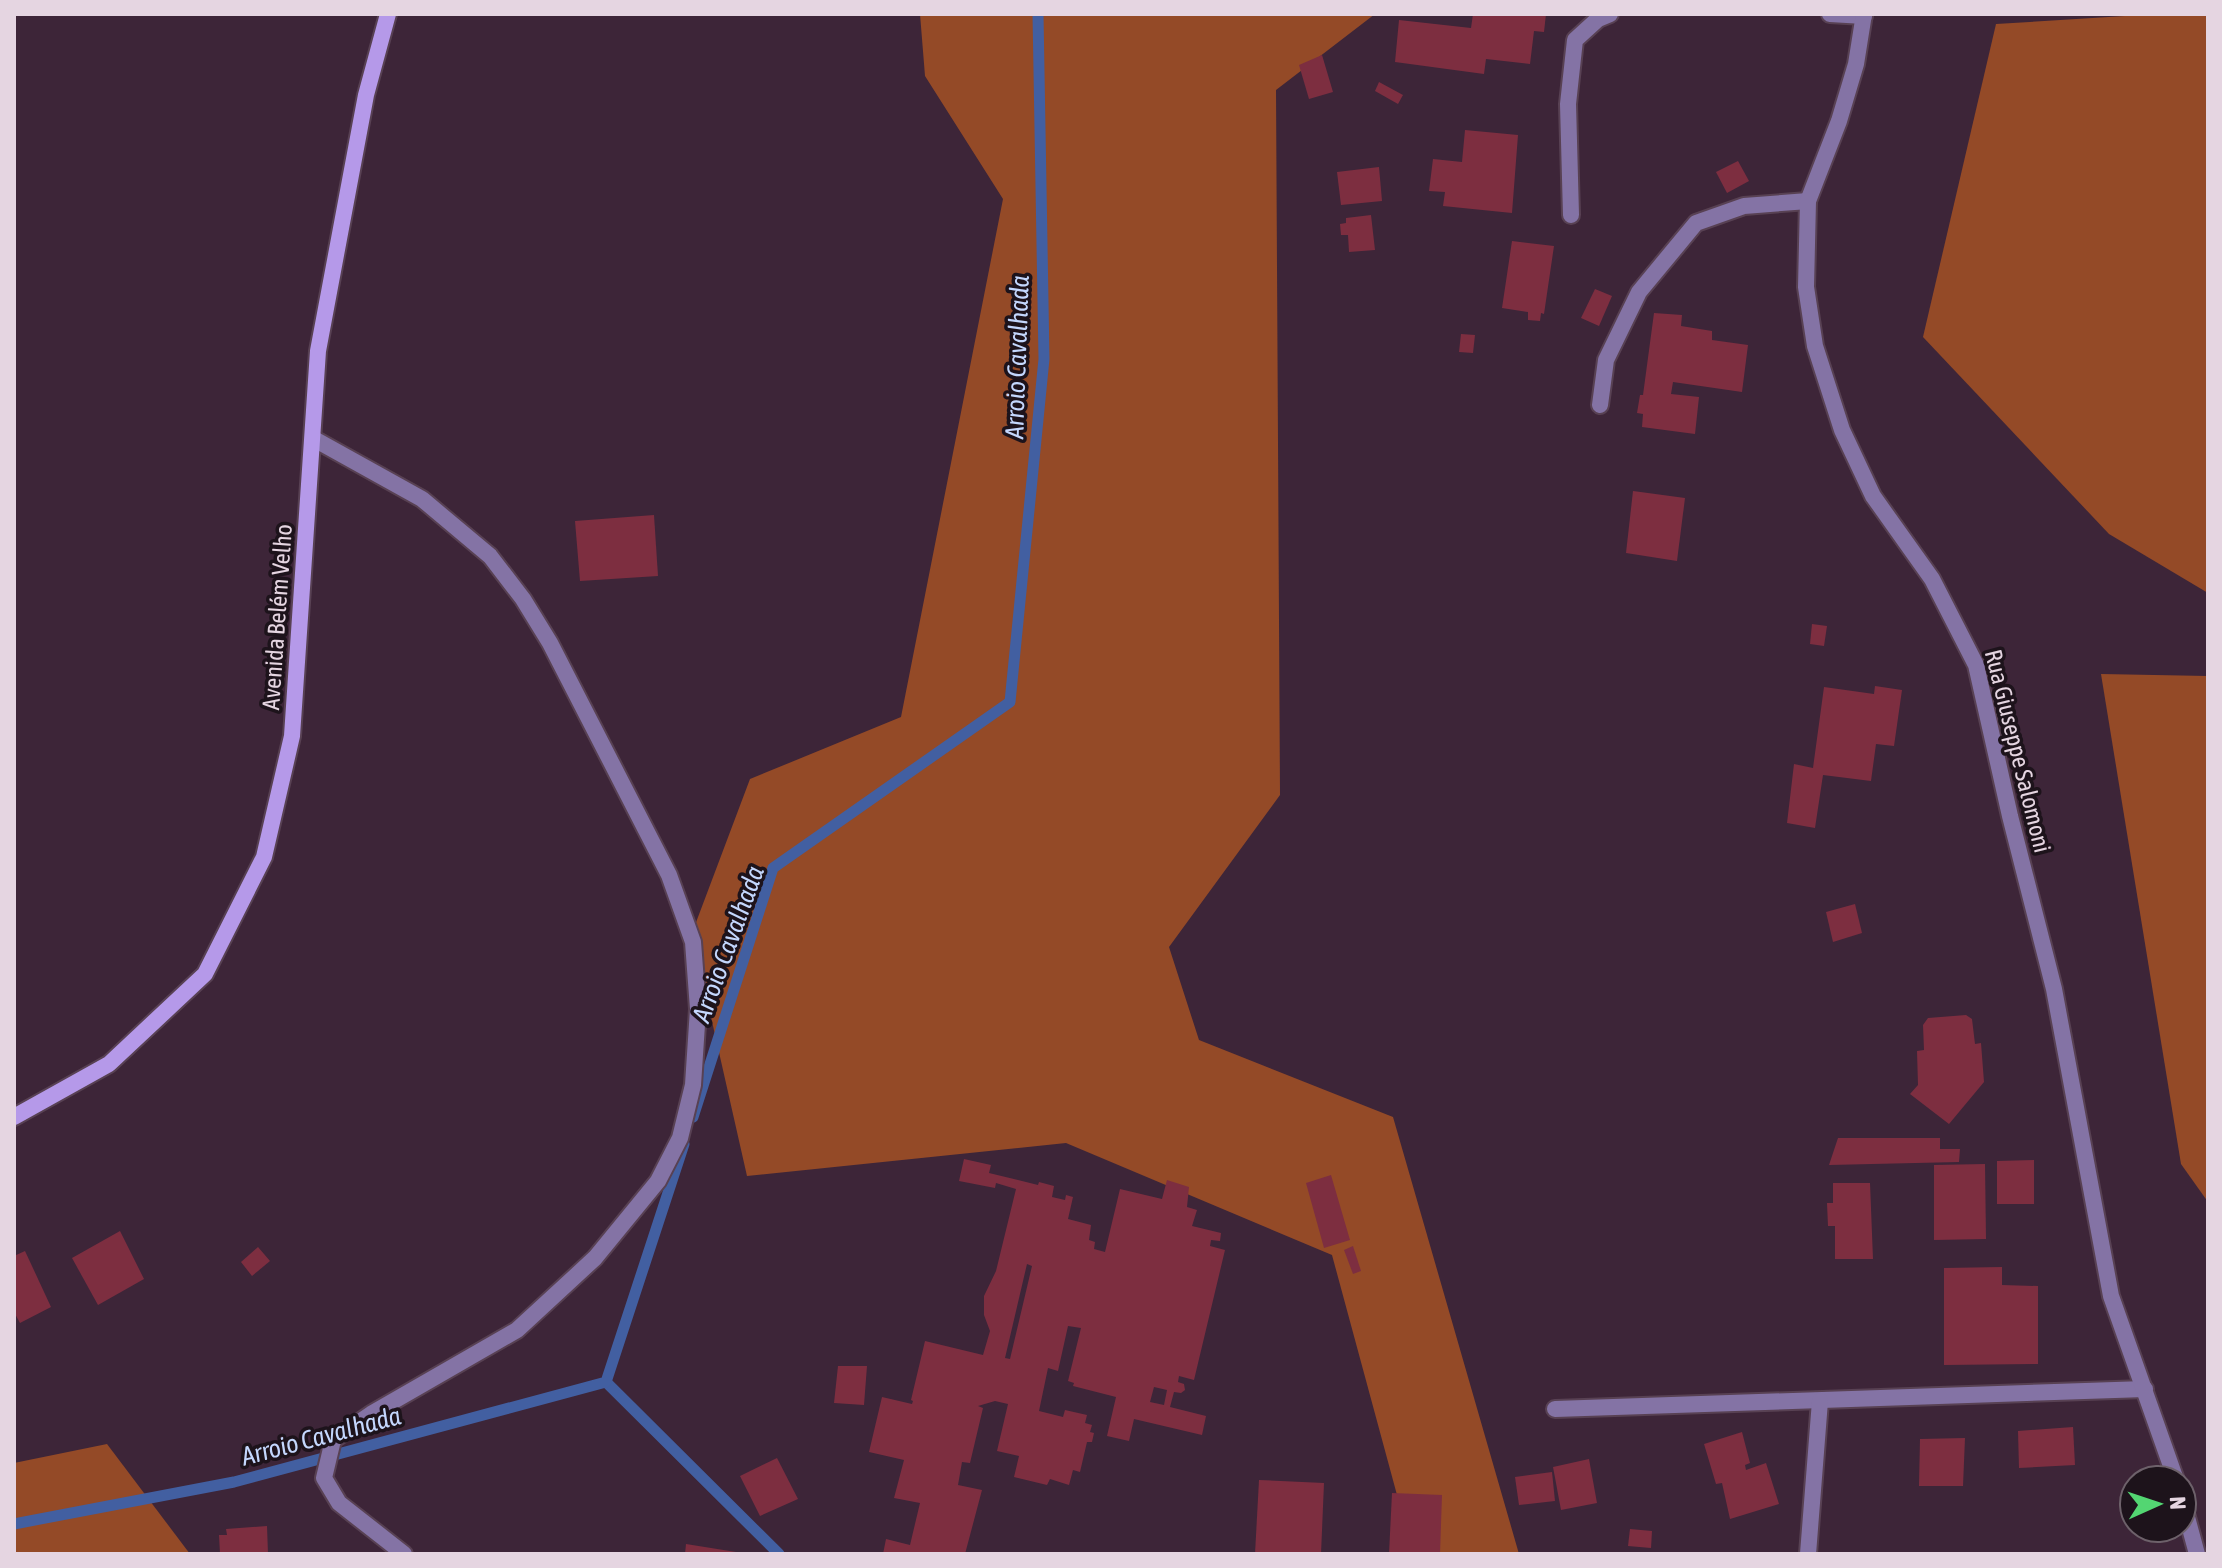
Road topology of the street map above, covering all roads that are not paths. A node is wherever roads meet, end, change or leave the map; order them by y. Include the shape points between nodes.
1 (388, 14) edge
2 (1610, 14) edge
3 (1830, 14) edge
4 (1864, 15) edge
5 (1808, 201) junction
6 (1571, 215) dead end
7 (1600, 405) dead end
8 (314, 439) junction
9 (14, 1117) edge
10 (2145, 1389) junction
11 (1820, 1401) junction
12 (1555, 1409) dead end
13 (2171, 1464) edge
14 (404, 1554) edge
15 (1808, 1554) edge

1 - 8 main road, Avenida Belém Velho via 366,95 318,351
2 - 6 street via 1575,40 1568,104
3 - 4 street
4 - 5 street, Rua Giuseppe Salomoni via 1848,92
5 - 7 street via 1744,206 1696,223 1639,292 1606,360
5 - 10 street, Rua Giuseppe Salomoni via 1806,287 1815,346 1842,430 1873,496 1932,579 1976,665 2054,989 2111,1296
8 - 9 main road, Avenida Belém Velho via 292,736 264,857 205,974 109,1064
8 - 14 street via 422,499 490,556 523,599 669,875 693,942 693,1085 680,1138 658,1181 595,1258 517,1330 333,1440 324,1478 339,1503
10 - 11 street
10 - 13 street, Rua Giuseppe Salomoni
11 - 12 street
11 - 15 street

